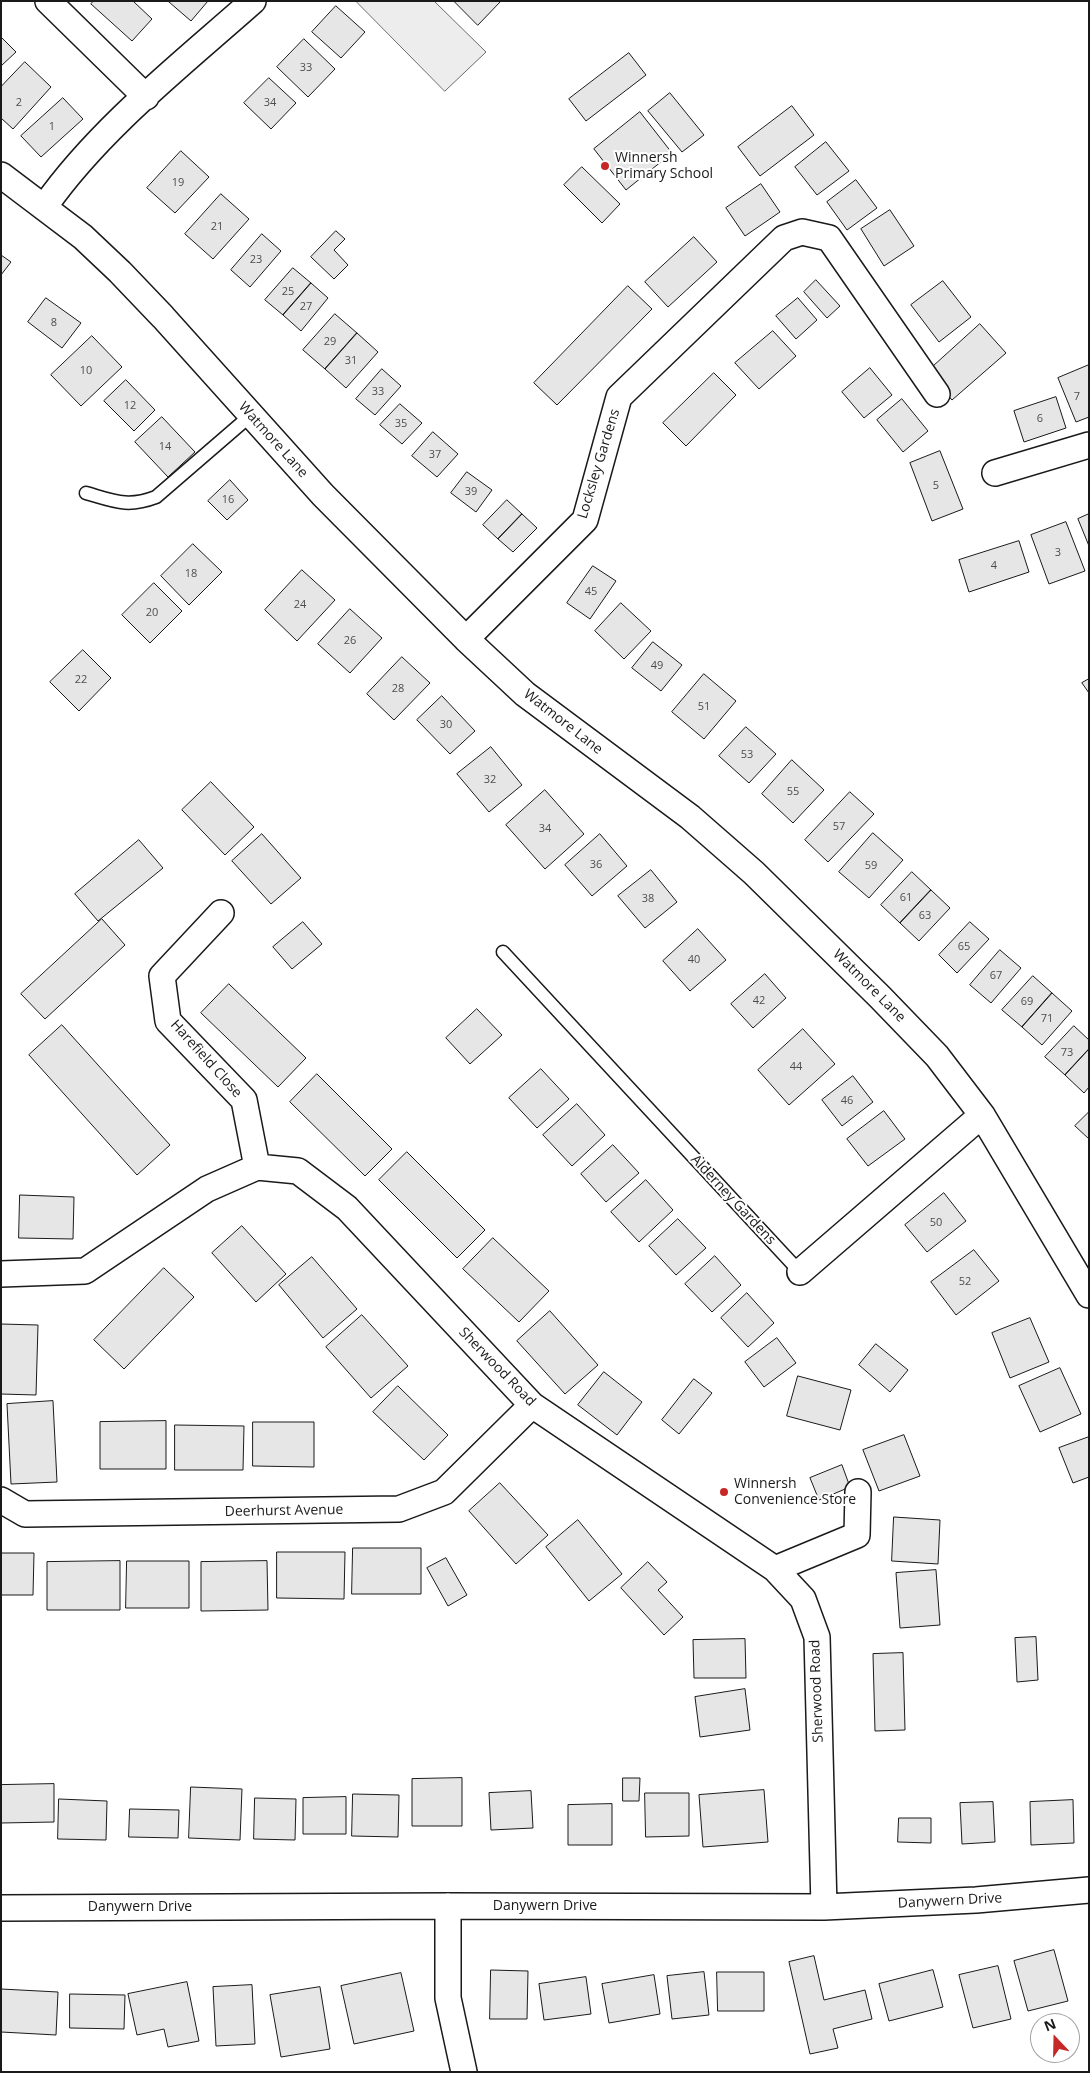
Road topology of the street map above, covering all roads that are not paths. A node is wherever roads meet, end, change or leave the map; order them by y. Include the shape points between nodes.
1 (48, 1) edge
2 (253, 1) edge
3 (146, 97) junction
4 (1, 174) edge
5 (45, 206) junction
6 (937, 394) dead end
7 (251, 415) junction
8 (1089, 445) edge
9 (995, 473) dead end
10 (86, 493) dead end
11 (466, 639) junction
12 (221, 913) dead end
13 (503, 952) dead end
14 (982, 1115) junction
15 (257, 1167) junction
16 (800, 1272) joint
17 (1, 1274) edge
18 (1089, 1295) edge
19 (532, 1405) junction
20 (858, 1492) dead end
21 (1, 1500) edge
22 (775, 1569) junction
23 (1089, 1890) edge
24 (448, 1906) junction
25 (824, 1907) junction
26 (1, 1908) edge
27 (464, 2072) edge

1 - 3 street
2 - 3 street
3 - 5 street via 81,160
4 - 5 street, Watmore Lane
5 - 7 street, Watmore Lane via 120,272
6 - 11 street, Locksley Gardens via 829,238 802,232 784,238 619,397 585,520
7 - 10 lane via 156,497 141,503 123,503
7 - 11 street, Watmore Lane via 323,495
8 - 9 street
11 - 14 street, Watmore Lane via 525,694 690,817 754,872 937,1056
12 - 15 street, Harefield Close via 162,976 164,994 168,1021 244,1100
13 - 16 lane, Alderney Gardens
14 - 16 street, Alderney Gardens
14 - 18 street, Watmore Lane
15 - 17 street, Sherwood Road via 207,1189 85,1271
15 - 19 street, Sherwood Road via 298,1171 347,1208
19 - 21 street, Deerhurst Avenue via 444,1492 399,1509 25,1514
19 - 22 street, Sherwood Road
20 - 22 street via 857,1535
22 - 25 street, Sherwood Road via 803,1599 817,1637
23 - 25 street, Danywern Drive via 976,1900
24 - 25 street, Danywern Drive
24 - 26 street, Danywern Drive
24 - 27 street via 448,1998

